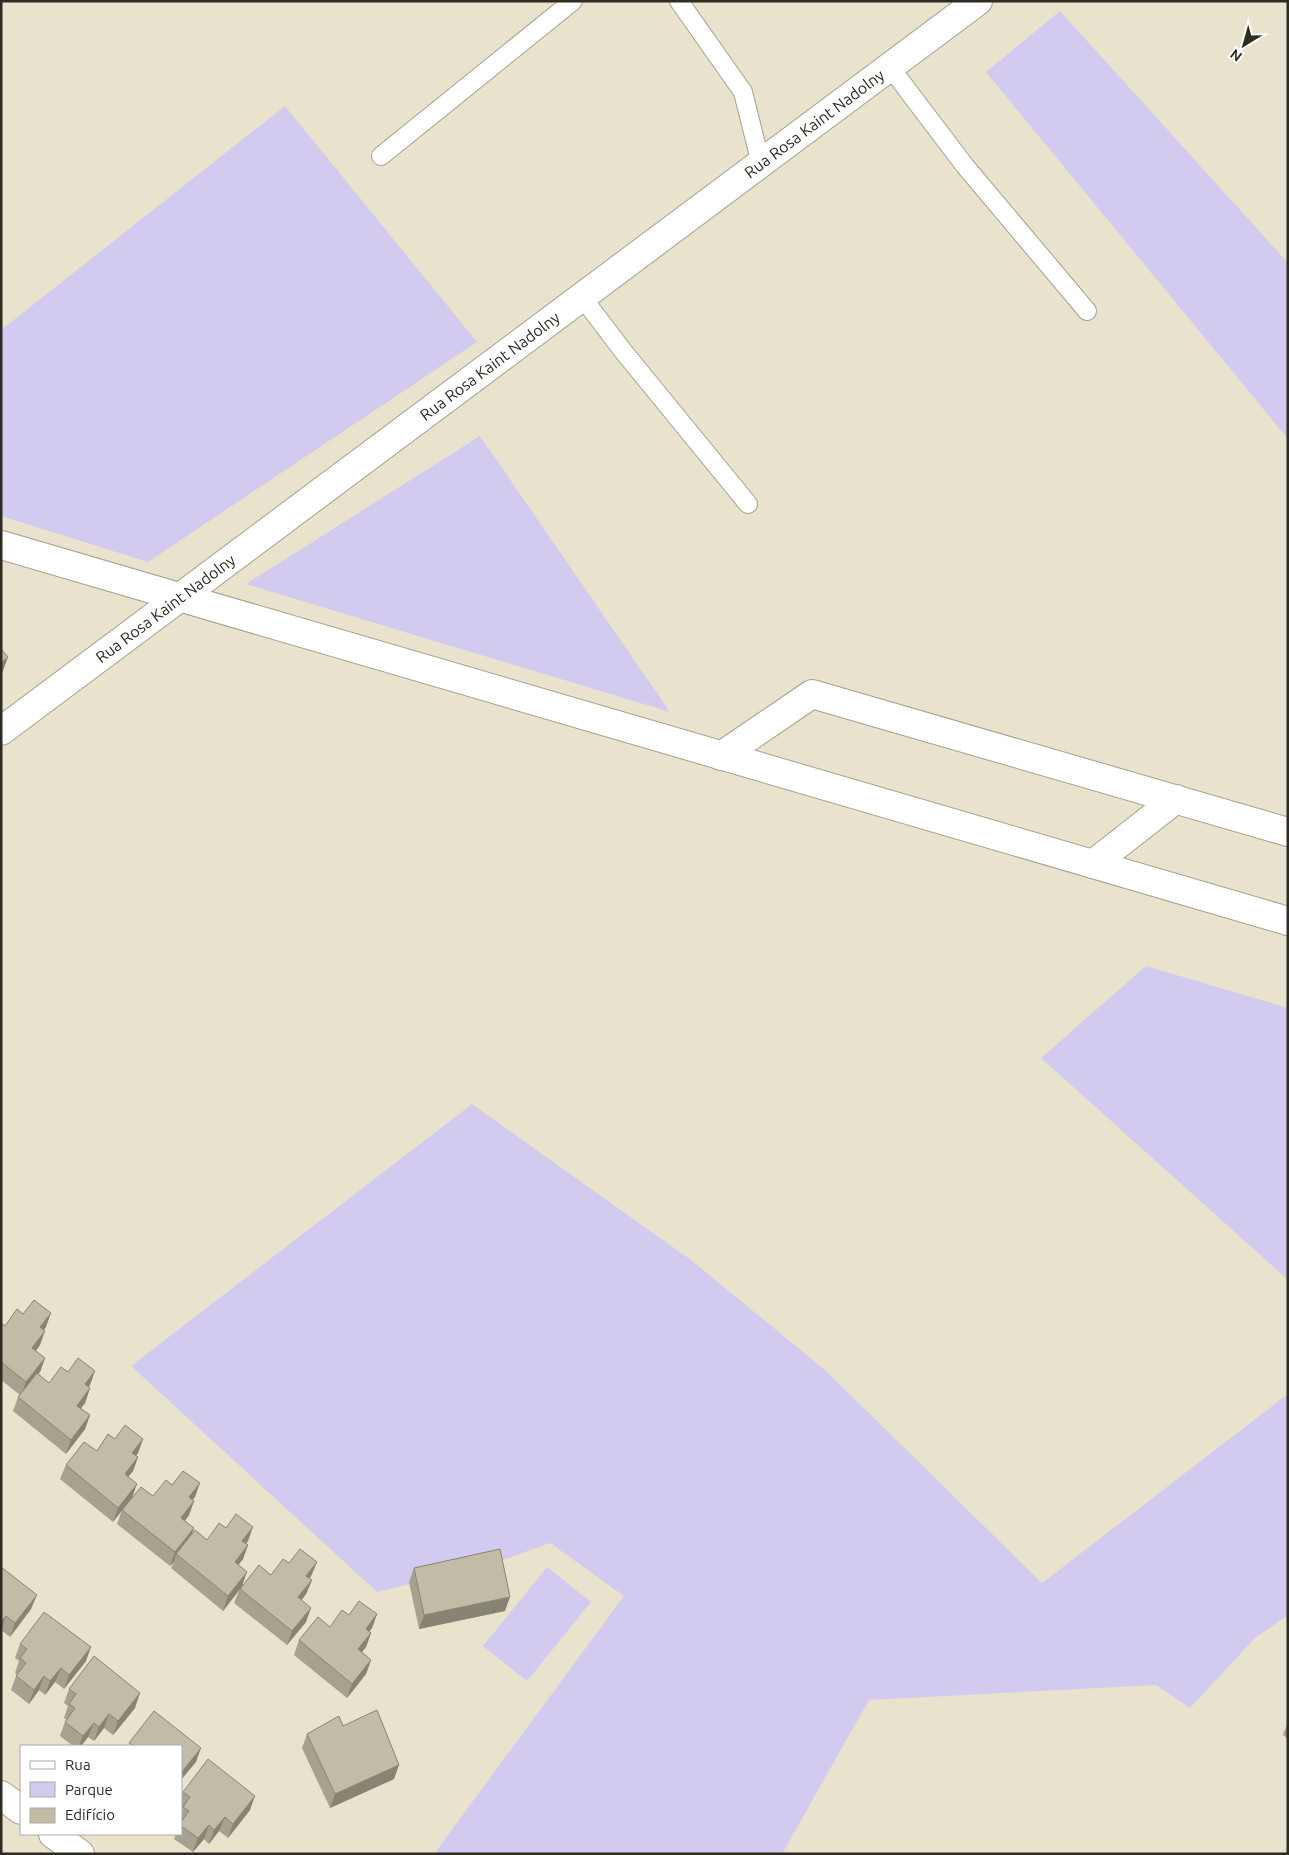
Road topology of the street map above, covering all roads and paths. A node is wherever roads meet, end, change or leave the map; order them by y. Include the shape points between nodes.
1 (573, 1) edge
2 (679, 1) edge
3 (978, 1) edge
4 (890, 67) junction
5 (381, 156) dead end
6 (761, 164) junction
7 (582, 297) junction
8 (1087, 311) dead end
9 (748, 504) dead end
10 (1, 545) edge
11 (178, 597) junction
12 (1, 731) edge
13 (721, 756) junction
14 (1176, 799) junction
15 (1288, 832) edge
16 (1093, 864) junction
17 (1288, 921) edge
18 (1, 1795) edge
19 (20, 1809) edge
20 (54, 1835) edge
21 (80, 1854) edge

1 - 5 lane
2 - 6 lane via 743,92
3 - 4 street, Rua Rosa Kaint Nadolny
4 - 6 street, Rua Rosa Kaint Nadolny
4 - 8 lane via 965,166
6 - 7 street, Rua Rosa Kaint Nadolny
7 - 9 lane
7 - 11 street, Rua Rosa Kaint Nadolny
10 - 11 street
11 - 12 street, Rua Rosa Kaint Nadolny
11 - 13 street
13 - 14 street via 812,694
13 - 16 street
14 - 15 street
14 - 16 street
16 - 17 street
18 - 19 street
20 - 21 street

